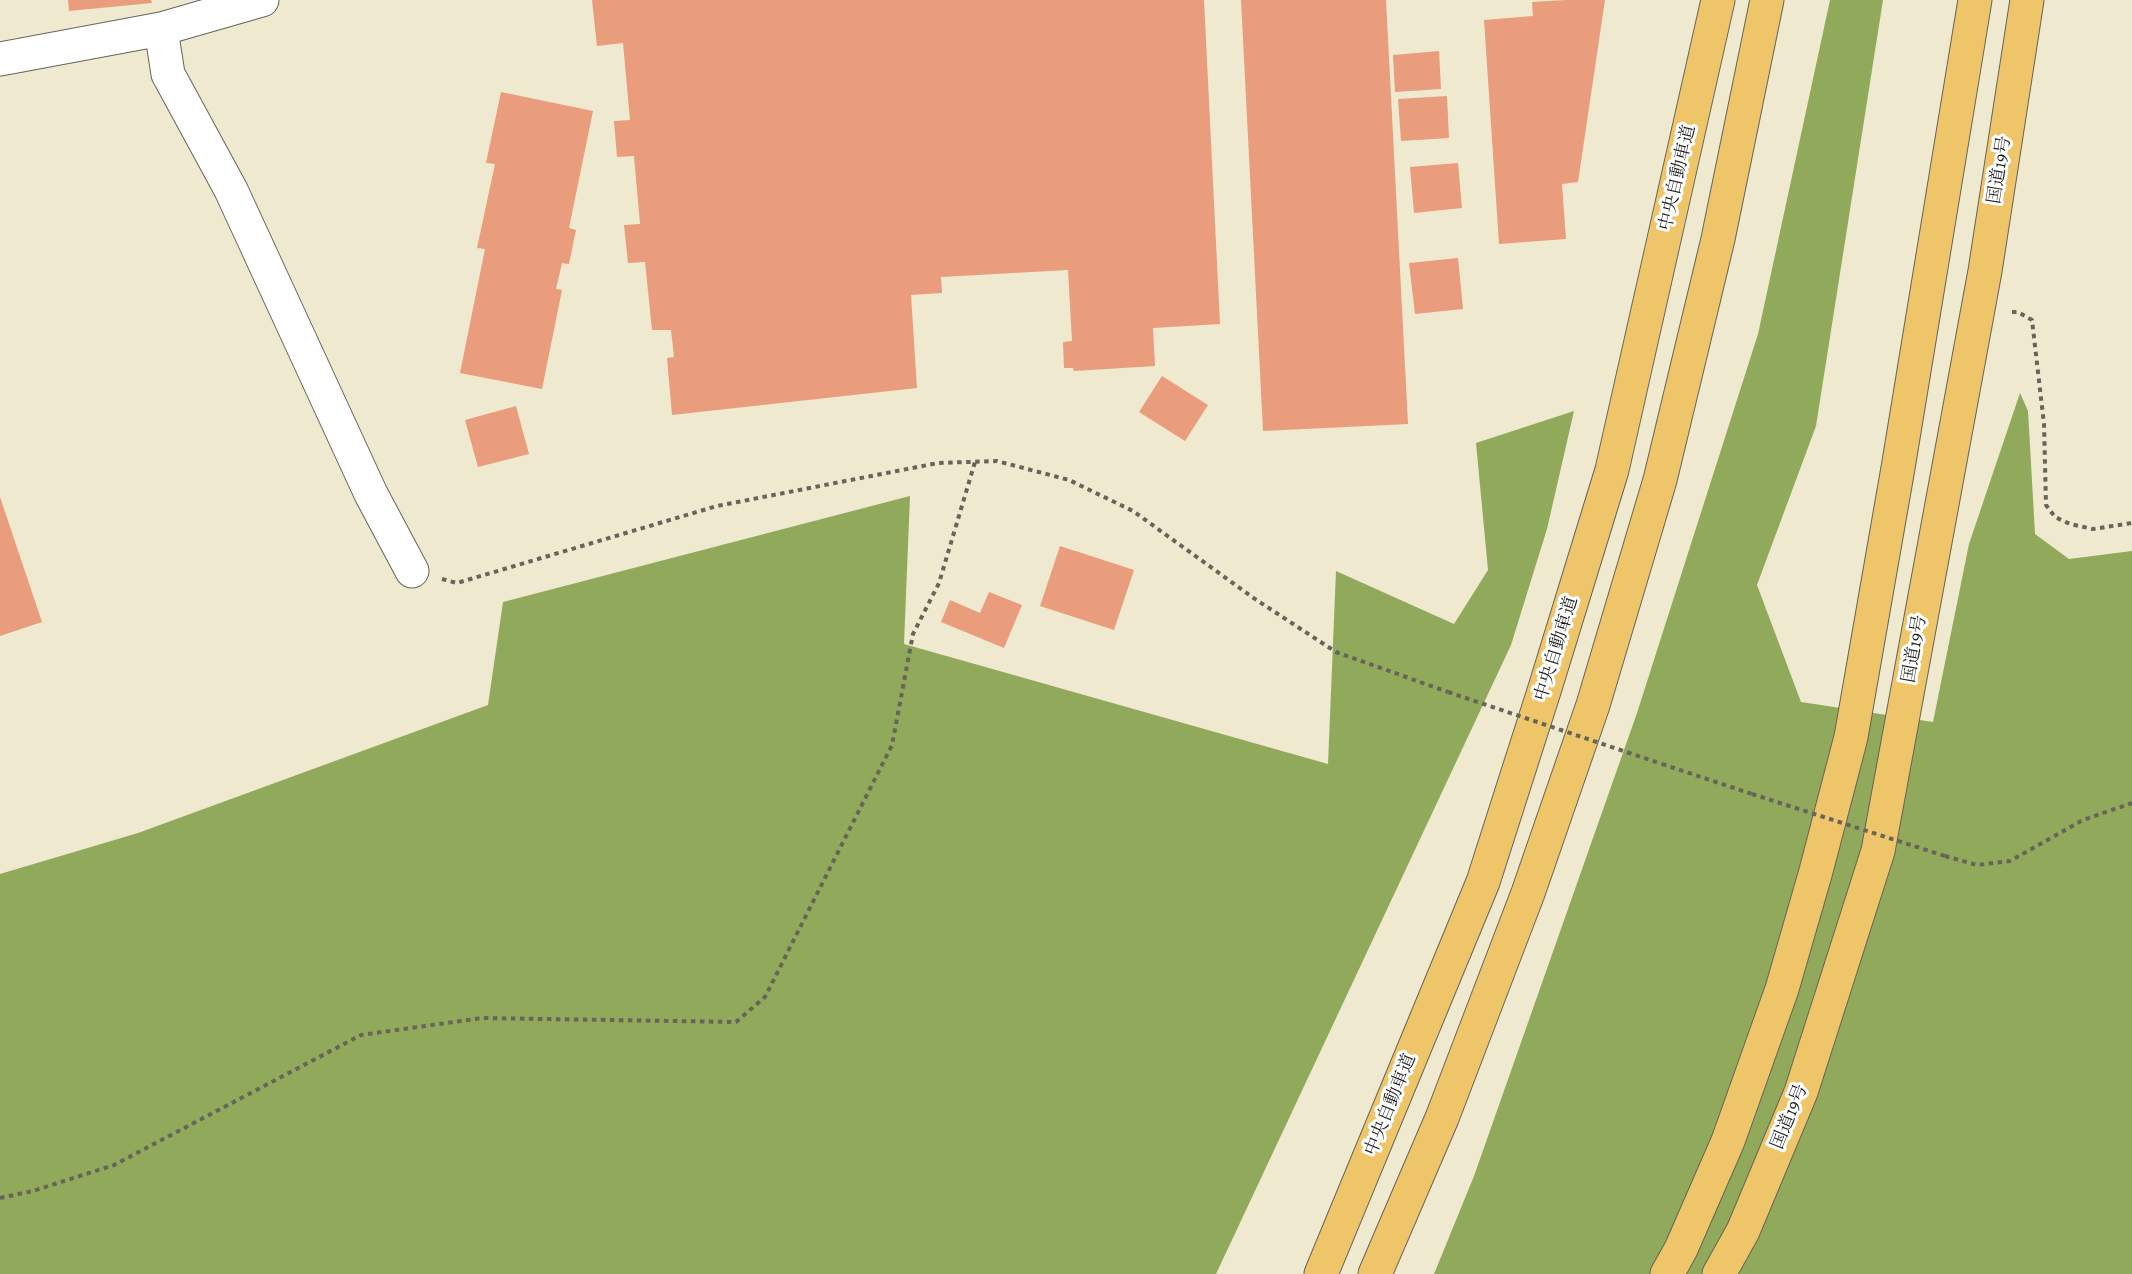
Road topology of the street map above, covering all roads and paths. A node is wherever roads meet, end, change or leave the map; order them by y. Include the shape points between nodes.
1 (262, 0) edge
2 (1718, 0) edge
3 (1767, 0) edge
4 (1975, 0) edge
5 (2027, 0) edge
6 (161, 29) junction
7 (0, 59) edge
8 (1977, 310) junction
9 (975, 462) junction
10 (2132, 523) edge
11 (412, 571) joint
12 (2132, 803) edge
13 (0, 1198) edge
14 (1321, 1274) edge
15 (1375, 1274) edge
16 (1667, 1274) edge
17 (1719, 1274) edge

1 - 6 street
2 - 14 highway, 中央自動車道 via 1612,470 1545,688 1483,882
3 - 15 highway via 1718,239 1662,468 1593,705 1528,893 1450,1097
4 - 16 highway via 1851,737 1782,990 1728,1141
5 - 8 highway, 国道19号
6 - 7 street
6 - 11 street via 168,74 231,190 371,494
8 - 10 path via 2018,312 2032,320 2044,424 2046,505 2055,517 2093,529
8 - 17 highway, 国道19号 via 1878,851 1801,1092 1743,1232
9 - 11 path via 938,463 717,506 457,583
9 - 12 path, bridge via 997,461 1069,480 1132,511 1336,652 1945,856 1977,865 2010,861 2083,820
9 - 13 path via 939,583 913,634 892,745 765,997 735,1022 482,1018 361,1035 114,1165

